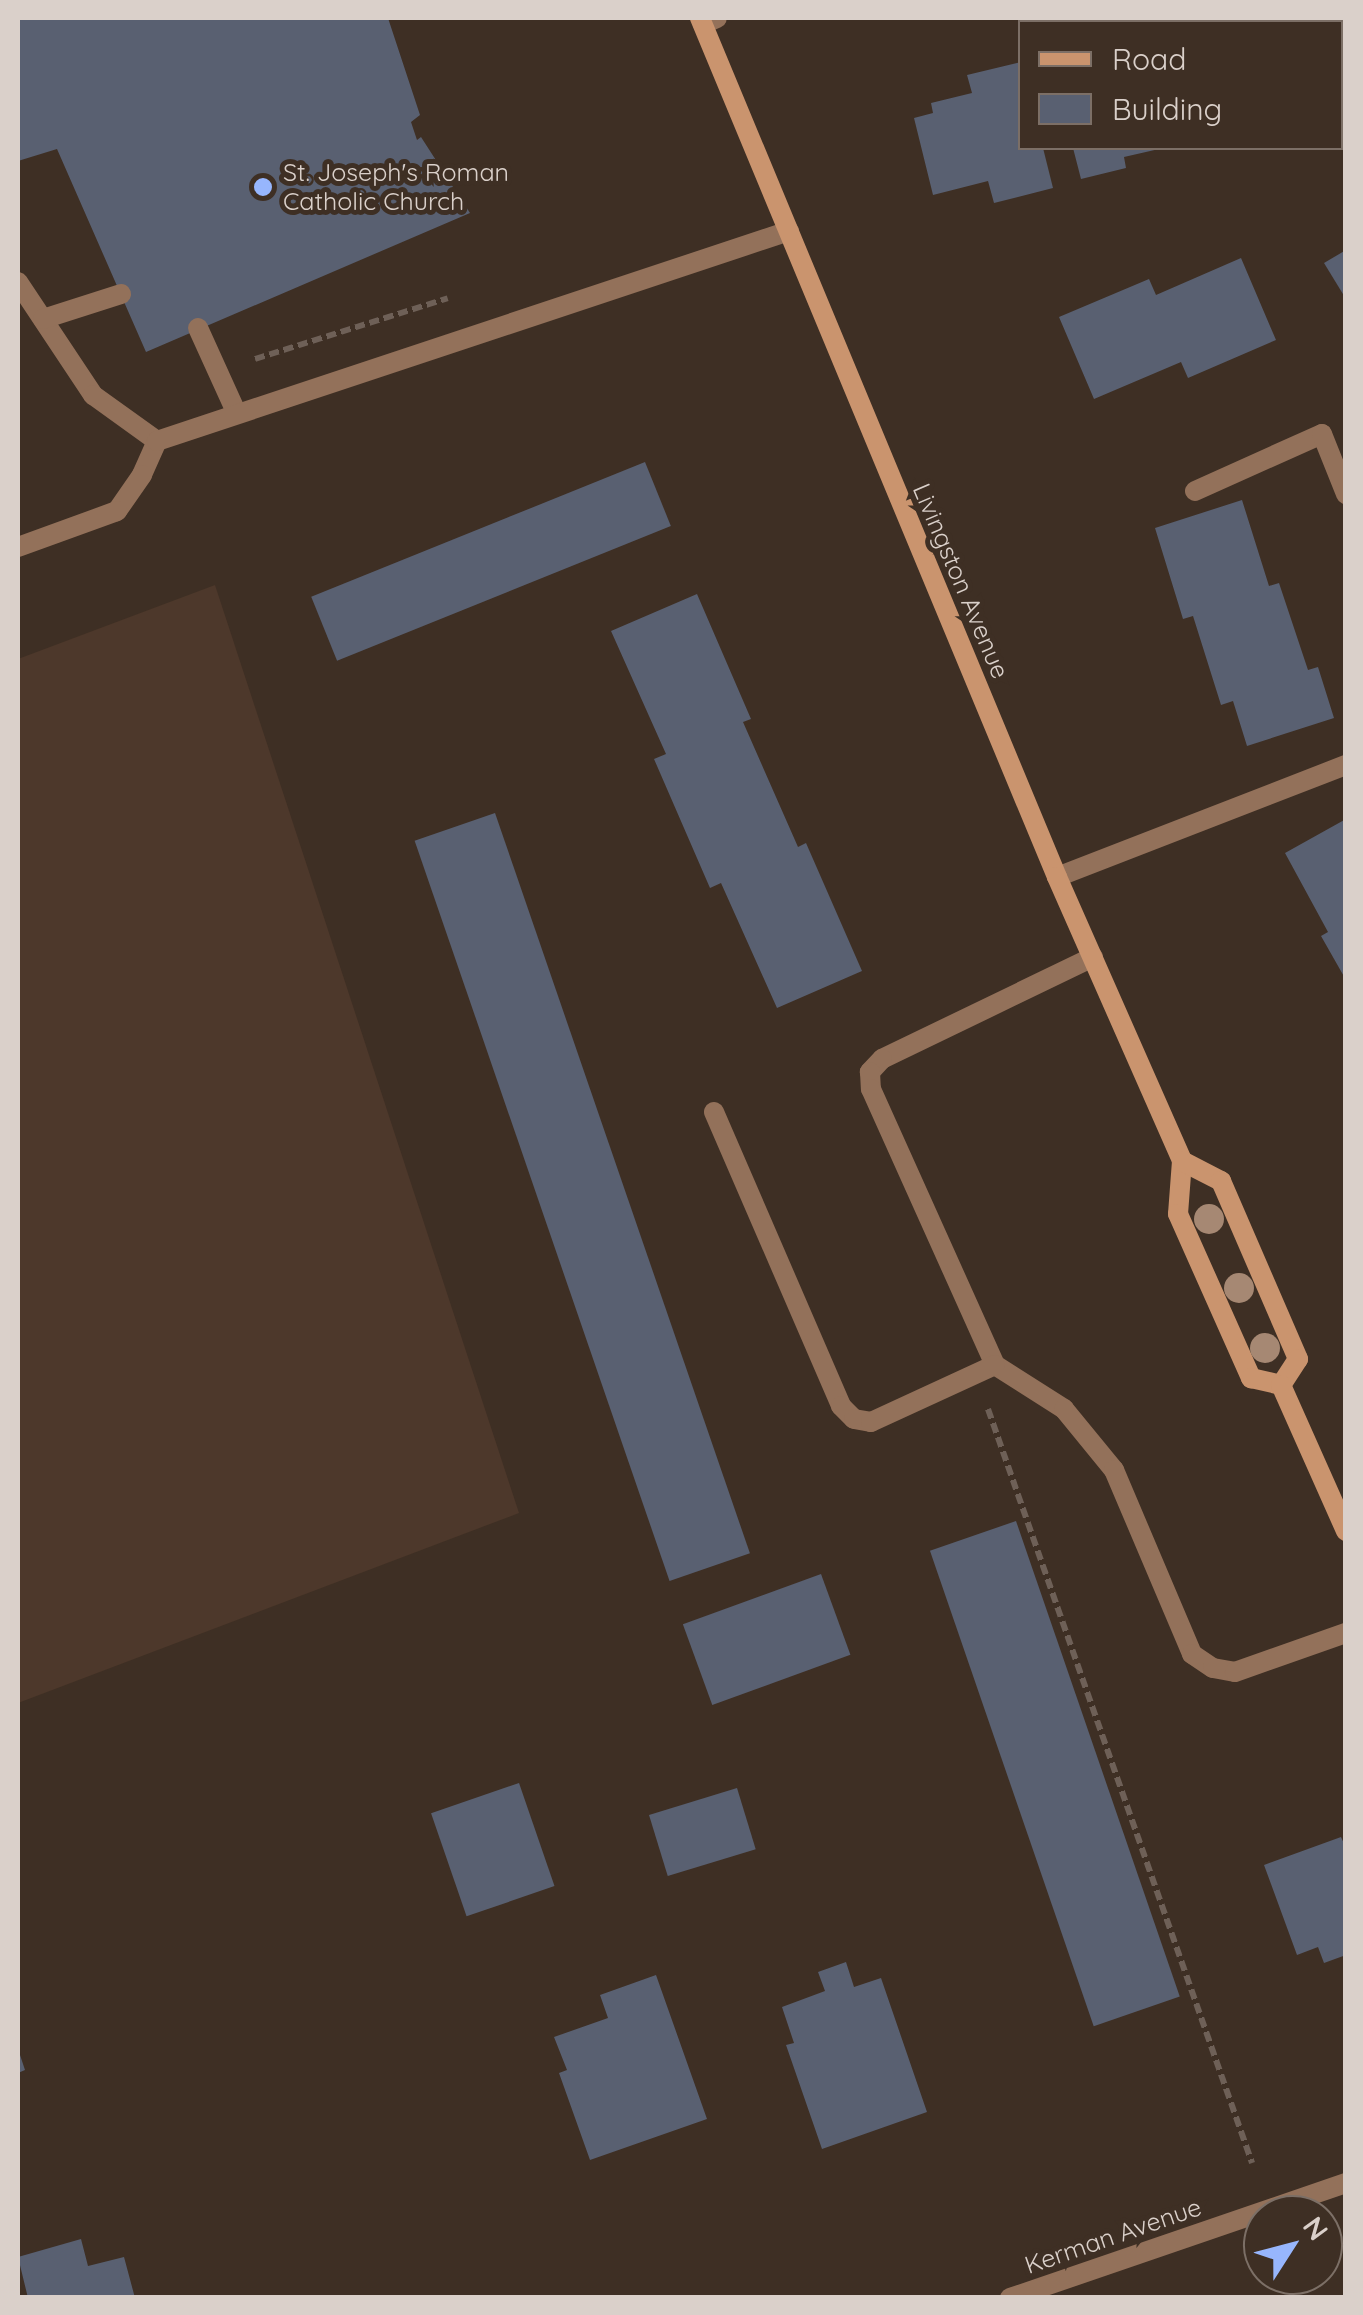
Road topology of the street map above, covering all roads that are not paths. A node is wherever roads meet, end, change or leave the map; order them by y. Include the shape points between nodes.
1 (707, 20) edge
2 (789, 231) junction
3 (18, 282) edge
4 (121, 294) dead end
5 (42, 319) junction
6 (198, 328) dead end
7 (238, 414) junction
8 (157, 441) junction
9 (1195, 491) dead end
10 (1346, 494) edge
11 (18, 547) edge
12 (1346, 765) edge
13 (1057, 878) junction
14 (1093, 957) junction
15 (714, 1112) dead end
16 (1182, 1162) junction
17 (985, 1369) junction
18 (1281, 1385) junction
19 (1346, 1531) edge
20 (1346, 1633) edge
21 (1346, 2183) edge
22 (1010, 2298) edge

1 - 2 main road, Livingston Avenue
2 - 7 street
2 - 13 main road, Livingston Avenue
3 - 5 street
4 - 5 street
5 - 8 street via 93,395
6 - 7 street
7 - 8 street
8 - 11 street via 117,511
9 - 10 street via 1322,434
12 - 13 street
13 - 14 main road, Livingston Avenue
14 - 16 main road, Livingston Avenue
14 - 17 street via 882,1059 870,1072
15 - 17 street via 841,1406 854,1419 871,1422
16 - 18 main road, Livingston Avenue via 1178,1214 1252,1378
16 - 18 main road via 1222,1181 1298,1359
17 - 20 street via 1064,1409 1114,1470 1192,1654 1235,1672
18 - 19 main road
21 - 22 street, Kerman Avenue

